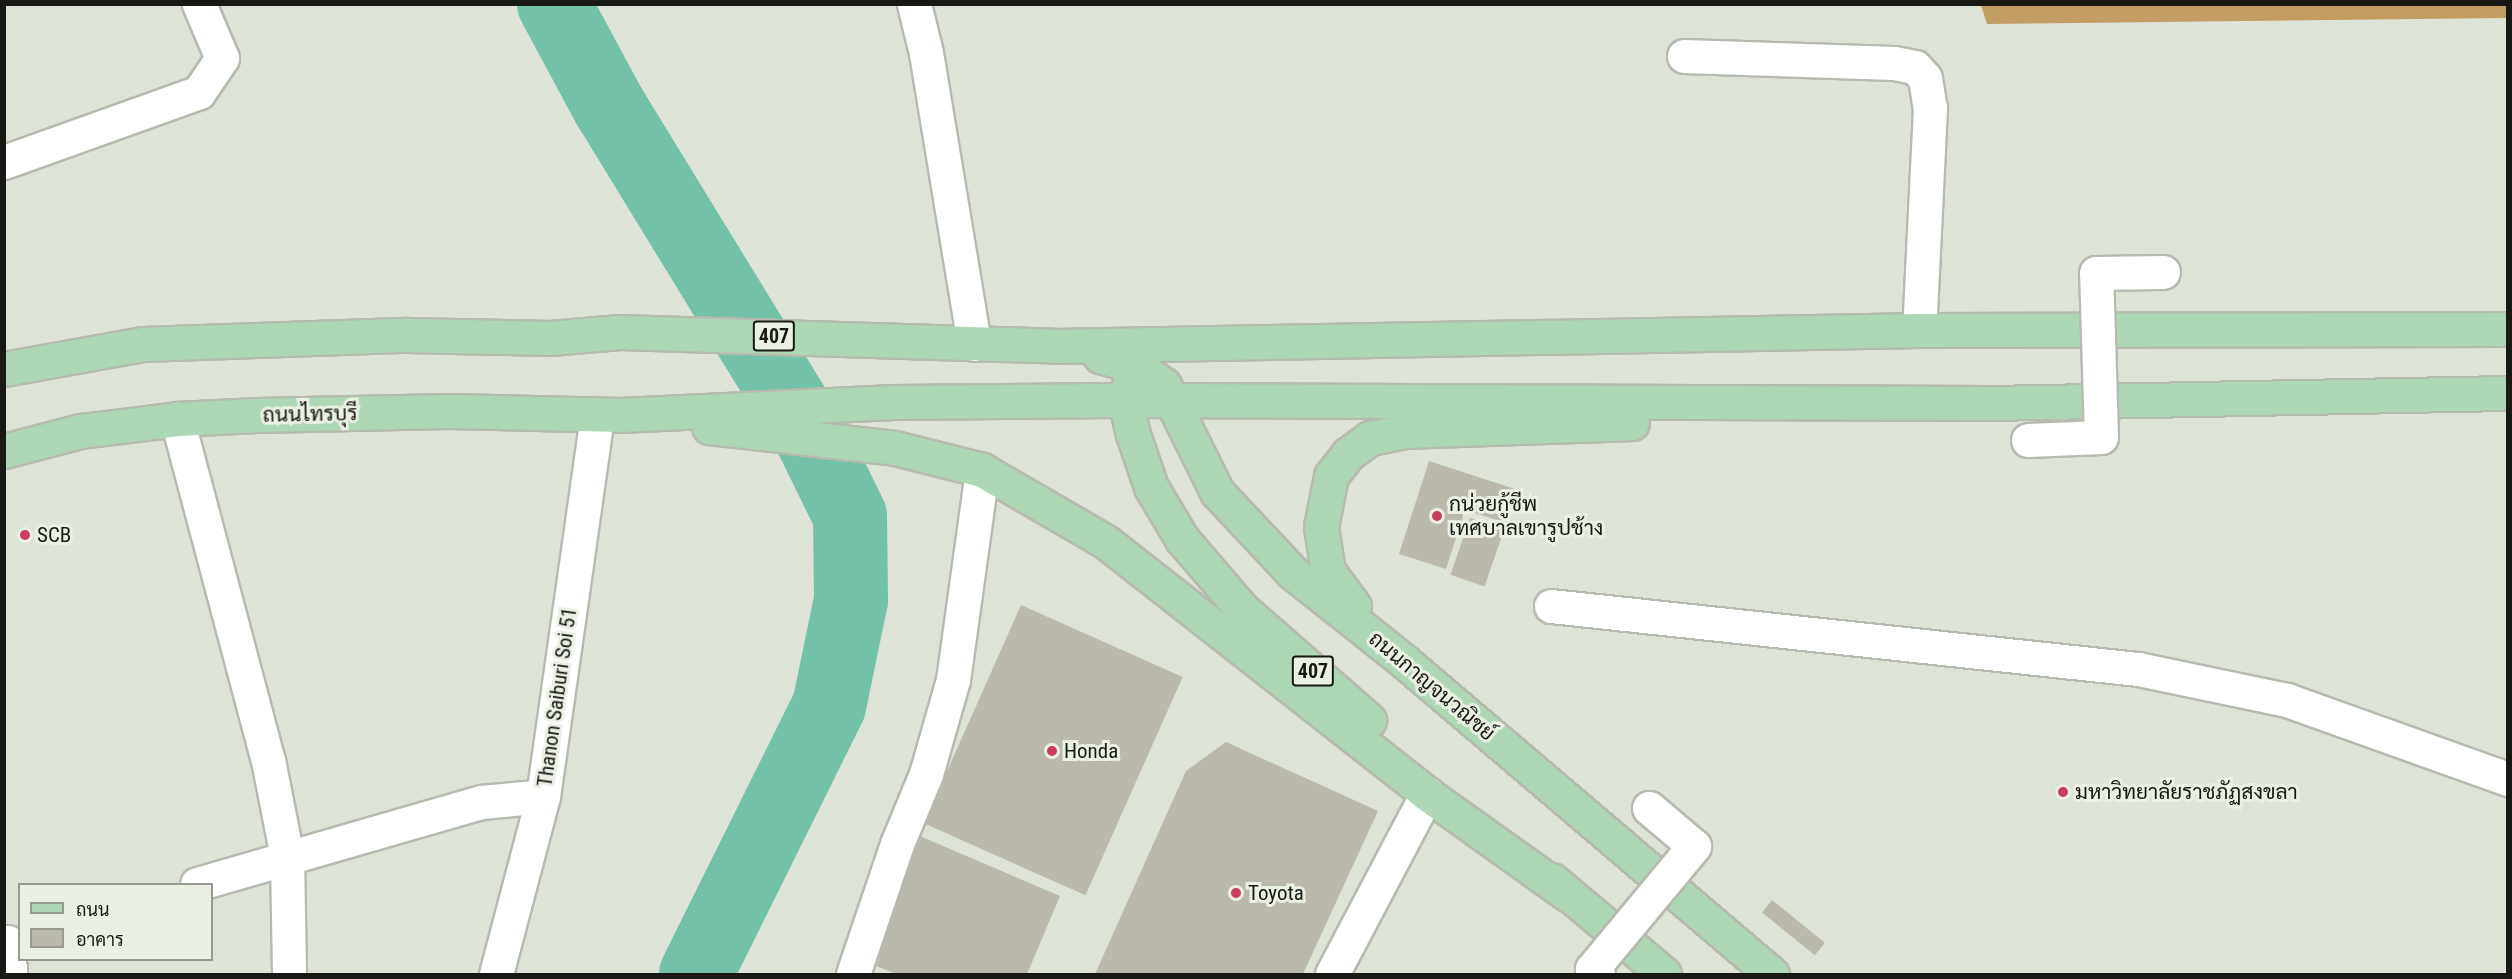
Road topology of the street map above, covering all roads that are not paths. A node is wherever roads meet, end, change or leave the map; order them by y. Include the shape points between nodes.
1 (199, 4) edge
2 (914, 4) edge
3 (1684, 56) dead end
4 (4, 162) edge
5 (2163, 273) dead end
6 (2508, 329) edge
7 (1919, 330) junction
8 (974, 344) junction
9 (1145, 355) junction
10 (4, 369) edge
11 (2508, 393) edge
12 (1125, 400) junction
13 (1173, 401) junction
14 (1821, 402) junction
15 (608, 415) junction
16 (177, 419) junction
17 (2028, 440) dead end
18 (4, 451) edge
19 (982, 470) junction
20 (1551, 606) dead end
21 (1405, 662) junction
22 (2508, 779) edge
23 (1427, 794) junction
24 (543, 796) junction
25 (1649, 808) dead end
26 (287, 857) junction
27 (203, 883) edge
28 (1567, 894) junction
29 (11, 941) edge
30 (10, 975) edge
31 (289, 975) edge
32 (496, 975) edge
33 (853, 975) edge
34 (1332, 975) edge
35 (1598, 975) edge
36 (1664, 975) edge
37 (1772, 975) edge

1 - 4 street via 222,58 199,92 20,153
2 - 8 street via 926,53
3 - 7 street via 1894,63 1915,67 1925,78 1930,108
5 - 17 street, bridge via 2096,273 2101,437
6 - 7 main road
7 - 9 main road
8 - 9 main road, ถนนกาญจนวณิชย์ / 407 via 1054,346
8 - 10 main road, 407 via 620,332 550,338 407,335 143,344
9 - 12 main road
9 - 13 main road, ถนนกาญจนวณิชย์ / 407
11 - 14 main road
12 - 13 main road
12 - 15 main road via 894,402
12 - 28 main road, 407 via 1151,487 1182,539 1242,609
13 - 14 main road
13 - 21 main road, ถนนกาญจนวณิชย์ / 407 via 1217,492 1292,572
14 - 21 main road via 1727,420 1405,431 1370,438 1348,454 1331,476 1321,549 1328,571 1346,598
15 - 16 main road, ถนนไทรบุรี via 449,411
15 - 19 main road via 895,448
15 - 24 street, Thanon Saiburi Soi 51
16 - 18 main road, ถนนไทรบุรี via 81,431
16 - 26 street via 268,760
19 - 23 main road via 1106,542
19 - 33 street via 953,680 926,774 897,844
20 - 22 street via 2138,669 2287,700
21 - 37 main road, ถนนกาญจนวณิชย์ / 407
23 - 28 main road
23 - 34 street
24 - 26 street via 482,802
24 - 32 street, Thanon Saiburi Soi 51
25 - 35 street, bridge via 1694,846 1592,969
26 - 27 street
26 - 31 street
28 - 36 main road, 407
29 - 30 street

